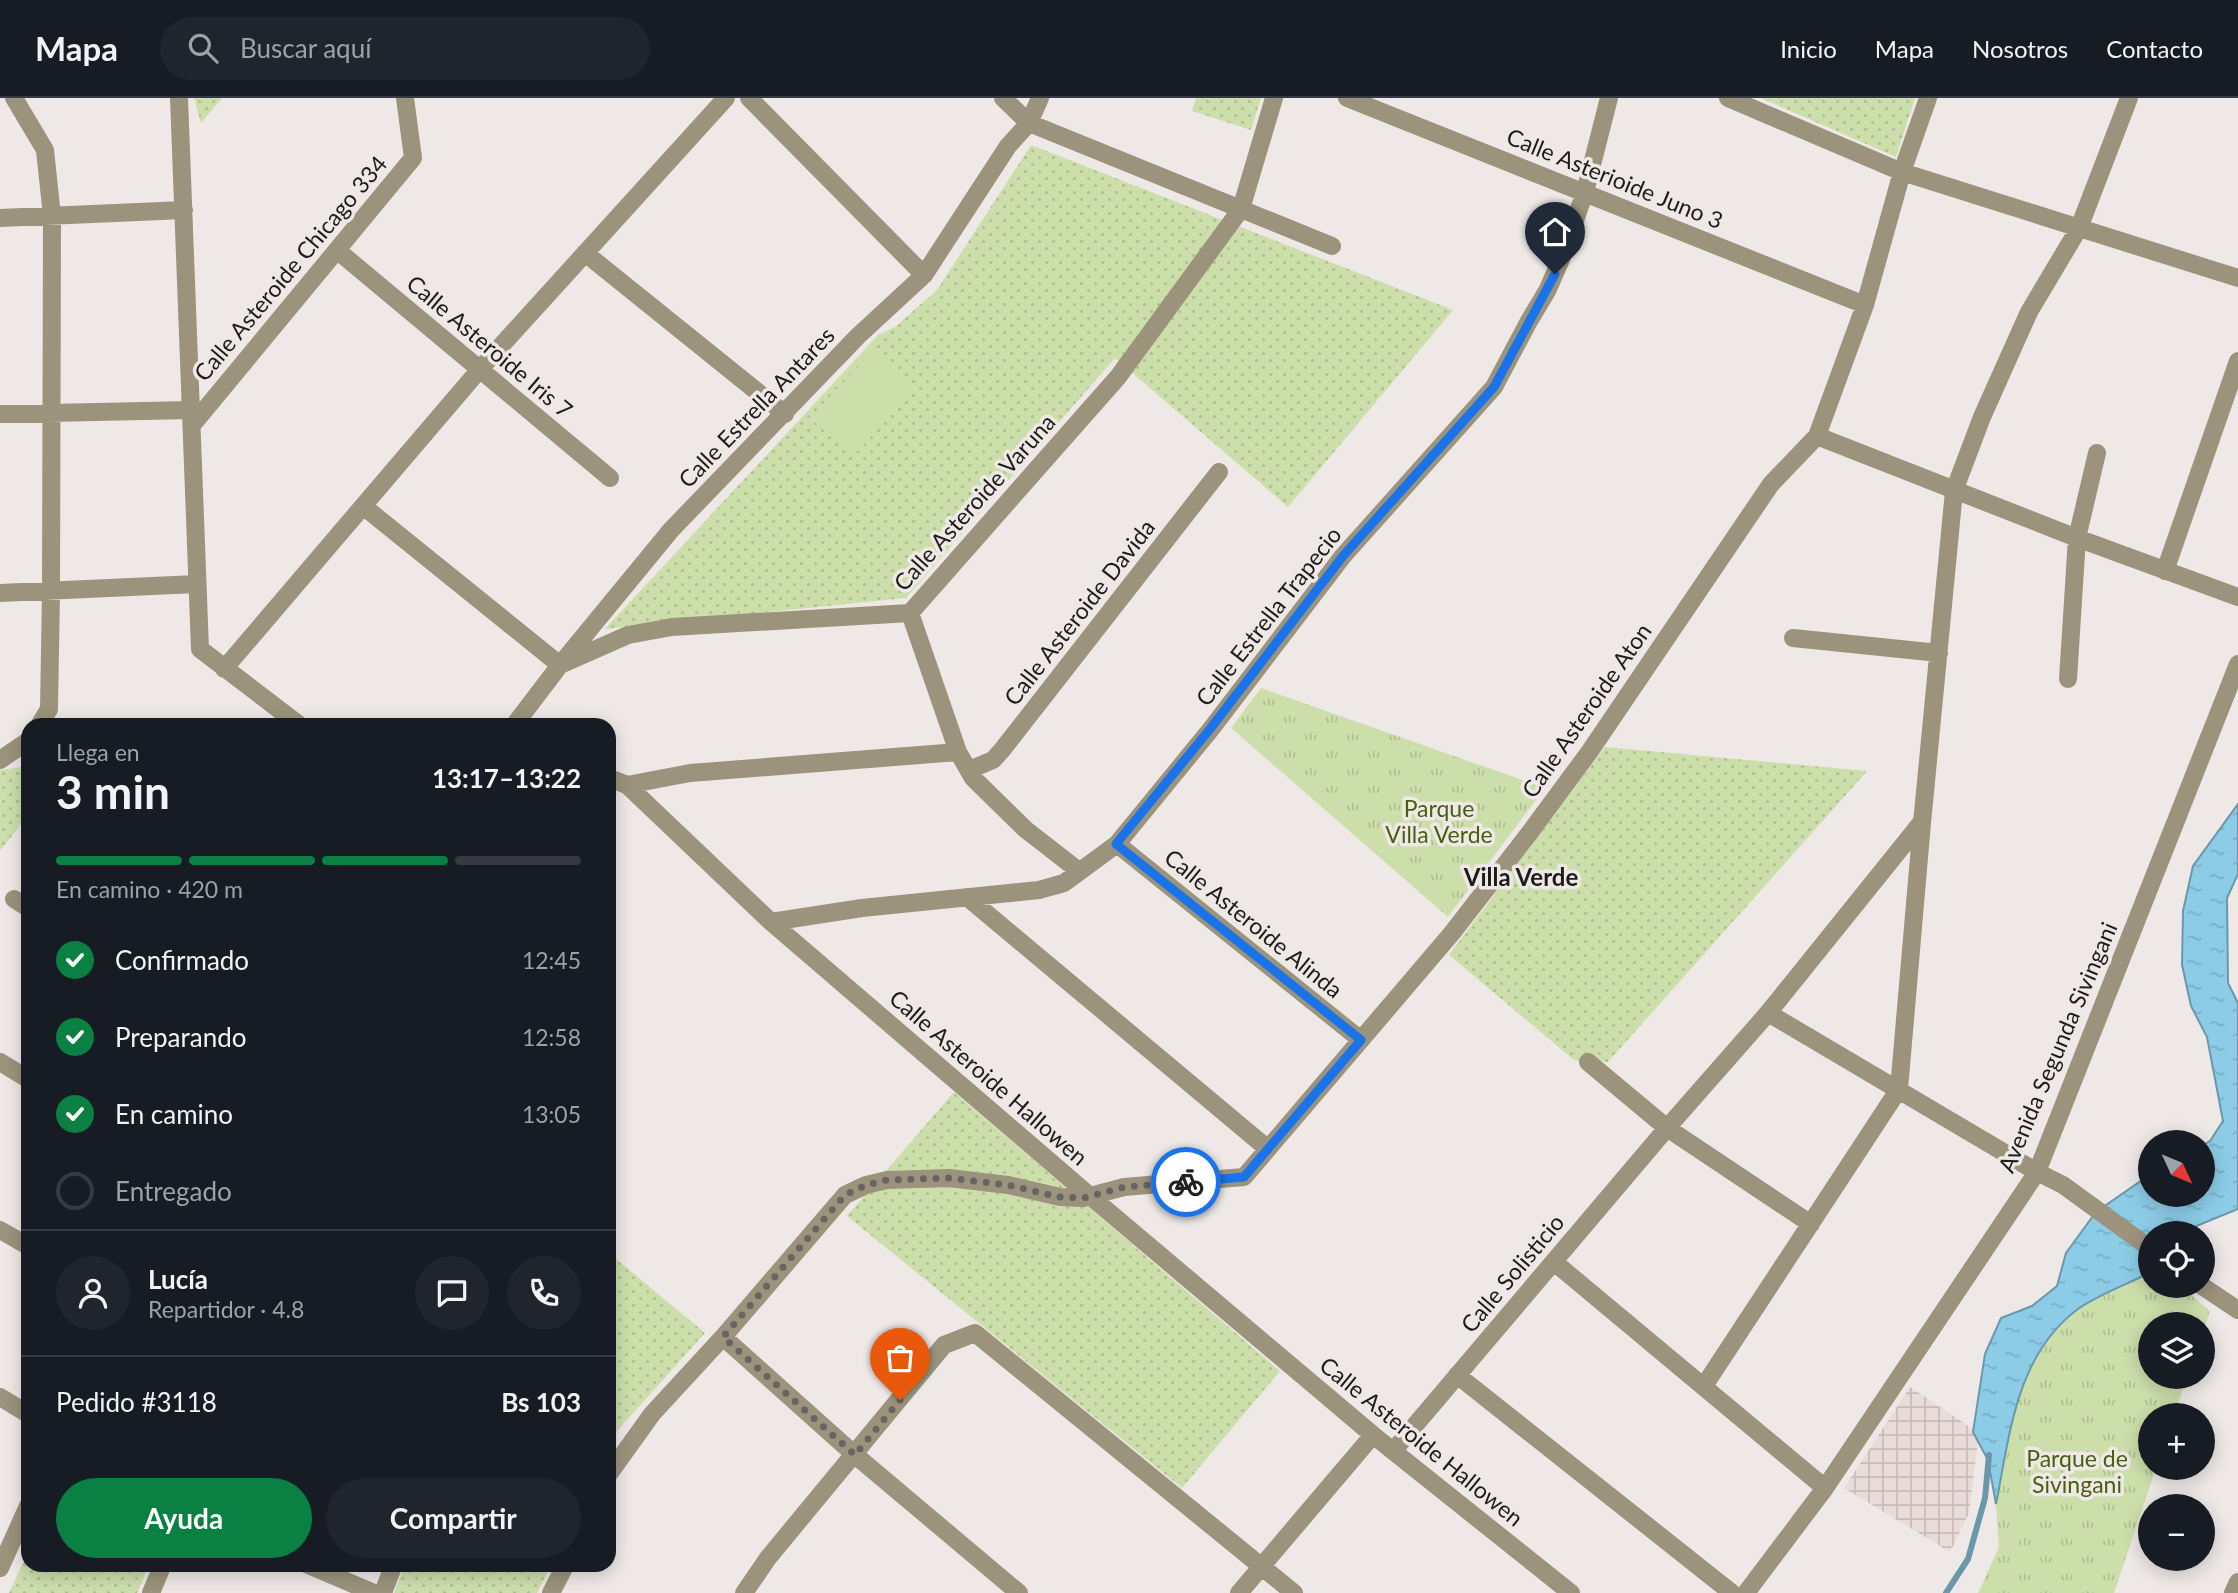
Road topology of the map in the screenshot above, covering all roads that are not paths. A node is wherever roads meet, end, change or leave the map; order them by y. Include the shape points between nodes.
1 (13, 98) edge
2 (180, 98) edge
3 (405, 98) edge
4 (726, 98) edge
5 (749, 98) edge
6 (1003, 98) edge
7 (1041, 98) edge
8 (1274, 98) edge
9 (1347, 98) edge
10 (1609, 98) edge
11 (1728, 98) edge
12 (1928, 98) edge
13 (2129, 98) edge
14 (1029, 122) junction
15 (1902, 172) junction
16 (1584, 192) junction
17 (1241, 209) junction
18 (184, 210) junction
19 (52, 216) junction
20 (0, 218) edge
21 (2079, 228) junction
22 (1332, 246) dead end
23 (338, 251) junction
24 (585, 253) junction
25 (925, 275) junction
26 (2238, 278) edge
27 (1865, 305) junction
28 (2238, 361) edge
29 (480, 369) junction
30 (50, 413) junction
31 (0, 414) edge
32 (785, 414) junction
33 (192, 417) junction
34 (1817, 436) junction
35 (2097, 453) dead end
36 (1219, 472) dead end
37 (610, 478) dead end
38 (1954, 491) junction
39 (363, 506) junction
40 (2077, 538) junction
41 (2165, 571) junction
42 (196, 584) junction
43 (0, 593) edge
44 (51, 593) junction
45 (2238, 597) edge
46 (910, 613) junction
47 (1793, 638) dead end
48 (1939, 653) junction
49 (2238, 664) edge
50 (560, 665) junction
51 (224, 669) junction
52 (2068, 679) dead end
53 (44, 718) edge
54 (290, 718) edge
55 (520, 718) edge
56 (21, 746) edge
57 (958, 752) junction
58 (0, 760) edge
59 (969, 770) junction
60 (616, 781) edge
61 (627, 785) junction
62 (1922, 823) junction
63 (1116, 844) junction
64 (1079, 871) junction
65 (967, 897) junction
66 (771, 922) junction
67 (1768, 1013) junction
68 (1361, 1040) junction
69 (0, 1062) edge
70 (1588, 1062) dead end
71 (21, 1075) edge
72 (1899, 1089) junction
73 (1667, 1128) junction
74 (1268, 1149) junction
75 (2037, 1172) junction
76 (1090, 1196) junction
77 (1811, 1224) junction
78 (0, 1230) edge
79 (2138, 1240) edge
80 (21, 1242) edge
81 (1554, 1262) junction
82 (2215, 1294) edge
83 (2238, 1310) edge
84 (723, 1337) junction
85 (1457, 1375) junction
86 (1704, 1386) junction
87 (0, 1397) edge
88 (21, 1410) edge
89 (1373, 1435) junction
90 (1394, 1450) junction
91 (855, 1455) junction
92 (616, 1464) edge
93 (1825, 1488) junction
94 (21, 1522) edge
95 (1261, 1567) junction
96 (0, 1568) edge
97 (160, 1572) edge
98 (325, 1572) edge
99 (391, 1572) edge
100 (562, 1572) edge
101 (2238, 1582) edge
102 (749, 1591) edge
103 (151, 1593) edge
104 (374, 1593) edge
105 (383, 1593) edge
106 (551, 1593) edge
107 (1019, 1593) edge
108 (1239, 1593) edge
109 (1294, 1593) edge
110 (1571, 1593) edge
111 (1732, 1593) edge
112 (1746, 1593) edge
113 (2233, 1593) edge

1 - 19 street via 45,150
2 - 18 street
3 - 23 street, Calle Asteroide Chicago 334 via 413,159
4 - 24 street
5 - 25 street
6 - 14 street
7 - 14 street, Calle Estrella Antares
8 - 17 street, Calle Asteroide Varuna
9 - 16 street, Calle Asterioide Juno 3
10 - 16 street, Calle Estrella Trapecio
11 - 15 street
12 - 15 street
13 - 21 street
14 - 17 street
14 - 25 street, Calle Estrella Antares
15 - 21 street
15 - 27 street
16 - 27 street, Calle Asterioide Juno 3
16 - 63 street, Calle Estrella Trapecio via 1547,291 1494,387 1343,556
17 - 22 street
17 - 46 street, Calle Asteroide Varuna via 1118,377
18 - 19 street
18 - 33 street
19 - 20 street
19 - 30 street
21 - 26 street
21 - 38 street via 2029,312
23 - 29 street, Calle Asteroide Iris 7
23 - 33 street, Calle Asteroide Chicago 334
24 - 29 street
24 - 32 street
25 - 32 street, Calle Estrella Antares via 858,336
27 - 34 street
28 - 41 street
29 - 37 street, Calle Asteroide Iris 7
29 - 39 street
30 - 31 street
30 - 33 street
30 - 44 street
32 - 50 street, Calle Estrella Antares via 671,530
33 - 42 street
34 - 38 street
34 - 68 street, Calle Asteroide Aton via 1771,484 1531,831
35 - 40 street
36 - 59 street, Calle Asteroide Davida via 1002,750 993,760
38 - 40 street
38 - 48 street
39 - 50 street
39 - 51 street
40 - 41 street
40 - 52 street
41 - 45 street
42 - 44 street
42 - 51 street via 200,649
43 - 44 street
44 - 53 street via 49,709
46 - 50 street, Calle Asteroide Varuna via 672,626 628,635
46 - 57 street
47 - 48 street
48 - 62 street
49 - 75 street, Avenida Segunda Sivingani
50 - 55 street, Calle Estrella Antares
51 - 54 street
56 - 58 street
57 - 59 street
57 - 61 street via 690,773
59 - 64 street via 1026,829
60 - 61 street, Calle Asteroide Hallowen
61 - 66 street, Calle Asteroide Hallowen
62 - 67 street, Calle Solisticio
62 - 72 street
63 - 64 street, Calle Estrella Trapecio
63 - 68 street, Calle Asteroide Alinda
64 - 65 street, Calle Estrella Trapecio via 1063,883 1039,890
65 - 66 street, Calle Estrella Trapecio
65 - 74 street
66 - 76 street, Calle Asteroide Hallowen
67 - 72 street
67 - 73 street, Calle Solisticio
68 - 74 street, Calle Asteroide Aton
69 - 71 street
70 - 73 street
72 - 75 street
72 - 77 street
73 - 77 street
73 - 81 street, Calle Solisticio
74 - 76 street, Calle Asteroide Aton via 1244,1177 1125,1187
75 - 79 street via 2063,1185
75 - 93 street, Avenida Segunda Sivingani
76 - 84 street, Calle Asteroide Aton via 1059,1197 949,1178 866,1185 845,1195
76 - 89 street, Calle Asteroide Hallowen
77 - 86 street
78 - 80 street
81 - 85 street, Calle Solisticio
81 - 86 street
82 - 83 street
84 - 91 street
84 - 92 street, Calle Asteroide Aton via 652,1414
85 - 90 street, Calle Solisticio
85 - 111 street
86 - 93 street
87 - 88 street
89 - 90 street, Calle Asteroide Hallowen
89 - 95 street
90 - 110 street, Calle Asteroide Hallowen
91 - 95 street via 944,1345 975,1333
91 - 102 street via 768,1558
91 - 107 street
93 - 112 street, Avenida Segunda Sivingani
94 - 96 street
95 - 108 street
95 - 109 street
97 - 103 street
98 - 104 street
99 - 105 street
100 - 106 street
101 - 113 street

